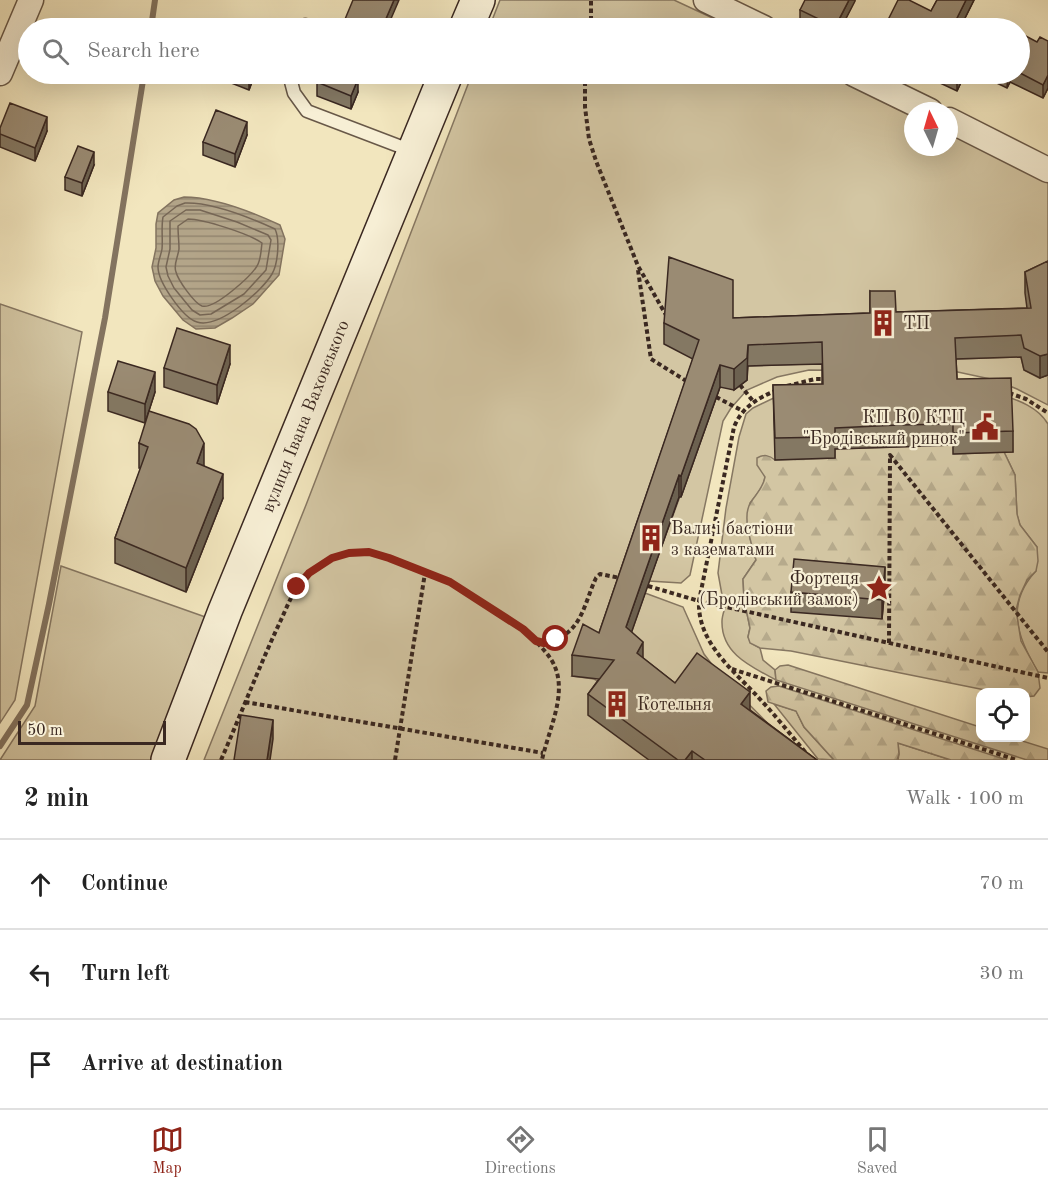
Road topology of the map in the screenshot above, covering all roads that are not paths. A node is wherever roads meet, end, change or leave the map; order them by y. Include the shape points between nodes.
1 (31, 0) edge
2 (478, 0) edge
3 (706, 0) edge
4 (23, 18) edge
5 (470, 18) edge
6 (743, 18) edge
7 (18, 31) edge
8 (0, 73) edge
9 (292, 84) edge
10 (442, 84) edge
11 (875, 84) edge
12 (912, 102) edge
13 (958, 125) edge
14 (413, 152) junction
15 (1048, 170) edge
16 (168, 760) edge

1 - 4 street
2 - 5 main road
3 - 6 street
7 - 8 street
9 - 14 lane via 307,111
10 - 14 main road, вулиця Івана Ваховського
11 - 12 street
13 - 15 street
14 - 16 main road, вулиця Івана Ваховського

